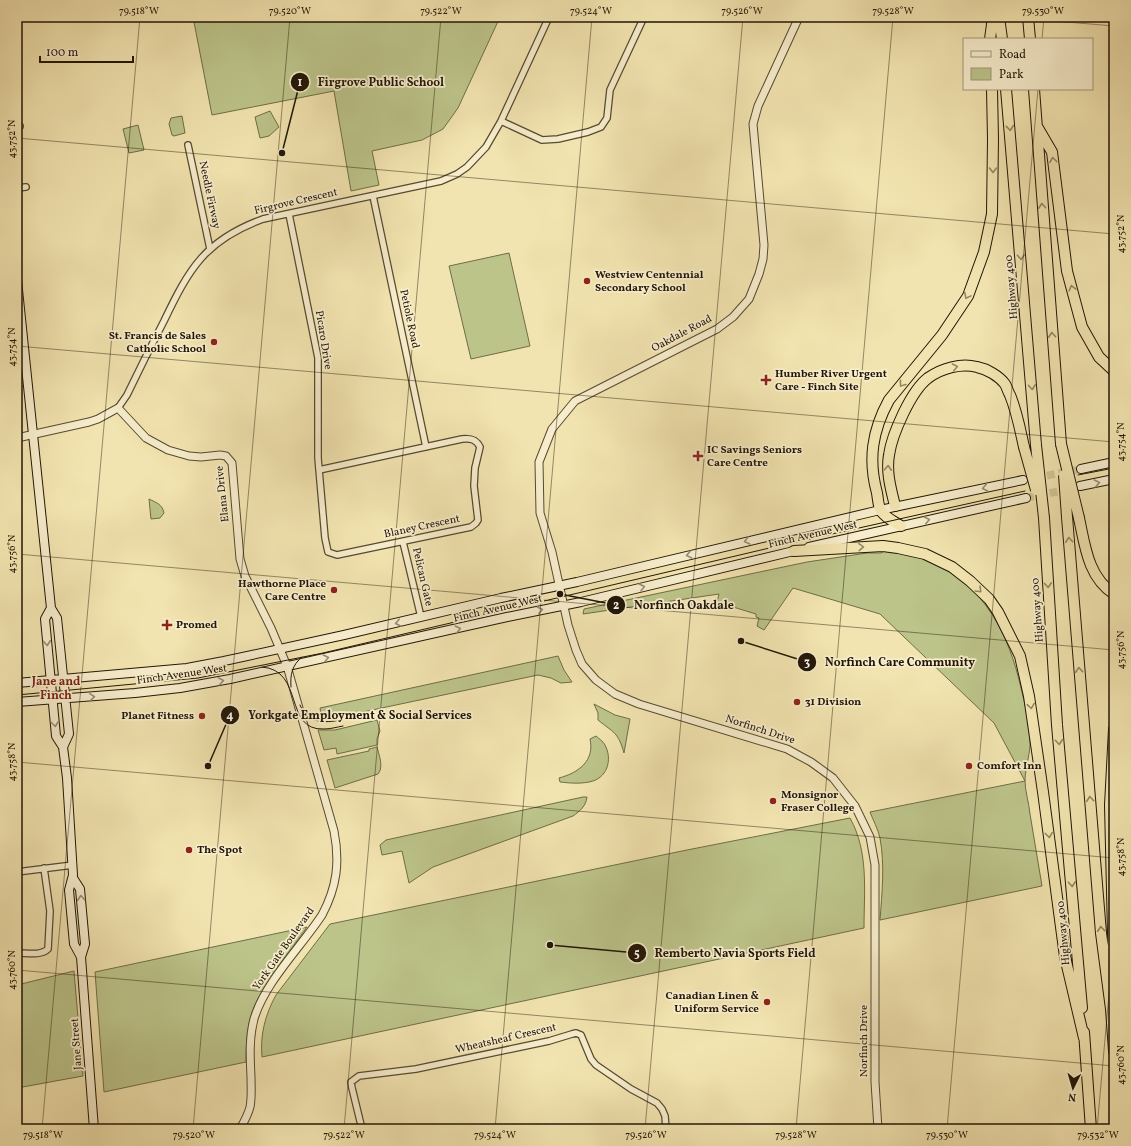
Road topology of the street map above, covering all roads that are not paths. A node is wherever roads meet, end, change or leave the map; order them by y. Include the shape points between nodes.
1 (549, 17) edge
2 (644, 17) edge
3 (799, 17) edge
4 (993, 17) edge
5 (999, 17) edge
6 (1028, 17) edge
7 (990, 38) edge
8 (1002, 38) edge
9 (1030, 38) edge
10 (992, 90) edge
11 (1006, 90) edge
12 (1034, 90) edge
13 (501, 121) junction
14 (1037, 126) junction
15 (188, 145) dead end
16 (26, 187) dead end
17 (17, 188) edge
18 (373, 196) junction
19 (289, 214) junction
20 (210, 249) junction
21 (17, 280) edge
22 (1114, 371) edge
23 (118, 408) junction
24 (33, 434) junction
25 (17, 438) edge
26 (1061, 444) junction
27 (426, 447) junction
28 (1114, 462) edge
29 (1081, 468) tunnel mouth
30 (319, 470) junction
31 (1114, 479) edge
32 (1023, 480) dead end
33 (1080, 486) tunnel mouth
34 (1026, 498) tunnel mouth
35 (895, 506) junction
36 (880, 510) junction
37 (1044, 518) junction
38 (901, 526) junction
39 (403, 542) junction
40 (794, 551) junction
41 (559, 585) junction
42 (1114, 594) edge
43 (563, 605) junction
44 (51, 608) junction
45 (421, 617) junction
46 (281, 648) junction
47 (288, 666) junction
48 (63, 679) junction
49 (51, 680) junction
50 (17, 683) edge
51 (66, 699) junction
52 (53, 700) junction
53 (17, 702) edge
54 (1114, 729) edge
55 (63, 747) junction
56 (73, 865) junction
57 (44, 868) junction
58 (17, 872) edge
59 (73, 878) junction
60 (83, 920) junction
61 (72, 921) junction
62 (17, 953) edge
63 (81, 957) junction
64 (1111, 1009) junction
65 (1084, 1038) junction
66 (1114, 1051) edge
67 (94, 1129) edge
68 (240, 1129) edge
69 (362, 1129) edge
70 (666, 1129) edge
71 (878, 1129) edge
72 (1091, 1129) edge

1 - 13 street, Firgrove Crescent
2 - 13 street via 610,90 608,118 601,128 558,139 542,140
3 - 41 street, Oakdale Road via 758,106 753,124 764,245 759,274 750,299 717,329 575,401 552,429 539,462 540,513
4 - 7 highway
5 - 8 highway
6 - 9 highway
10 -> 36 highway via 992,214 984,252 968,296 942,335 893,395 883,412 873,444 872,459 872,477
11 -> 37 highway, Highway 400, bridge
12 - 14 highway
13 - 18 street, Firgrove Crescent via 484,150 457,174 441,181
22 -> 14 highway via 1099,357 1082,327 1067,271 1052,152
26 -> 14 highway
15 - 20 street, Needle Firway
16 - 17 street
18 - 19 street, Firgrove Crescent
18 - 27 street, Petiole Road
19 - 20 street, Firgrove Crescent via 244,226
19 - 30 street, Picaro Drive via 318,358
20 - 23 street, Firgrove Crescent via 186,277
21 - 24 main road, Jane Street
23 - 24 street, Firgrove Crescent via 89,422
23 - 46 street, Elana Drive via 146,438 168,450 189,456 220,455 230,460 240,559 245,576
24 - 25 street, Firgrove Crescent
24 - 44 main road, Jane Street
26 - 42 highway, bridge via 1090,566 1102,584
64 -> 26 highway, bridge via 1101,933
27 - 30 street, Blaney Crescent
27 - 39 street, Blaney Crescent via 468,438 478,442 480,452 475,468 474,486 478,520 471,527
28 - 29 main road
30 - 39 street, Blaney Crescent via 328,552 337,555
33 -> 31 main road
32 -> 35 main road, Finch Avenue West
38 -> 34 main road, Finch Avenue West
35 - 36 main road, Finch Avenue West
35 -> 37 highway, bridge via 888,475 889,455 901,417 928,378 948,368 967,364 987,369 1005,384 1017,411 1024,447
36 - 38 highway via 887,518
36 -> 41 main road, Finch Avenue West
37 -> 65 highway, Highway 400
38 - 40 main road, Finch Avenue West
39 - 45 street, Pelican Gate
43 -> 40 main road, Finch Avenue West
40 -> 65 highway via 883,546 925,554 952,567 970,581 998,612 1020,656 1029,696 1065,957
41 - 43 street, Oakdale Road
41 - 45 main road, Finch Avenue West
47 -> 43 main road, Finch Avenue West
43 - 71 street, Norfinch Drive via 582,664 596,680 615,694 639,704 787,749 833,778 855,806 870,837 875,865 875,1075
44 - 48 main road, Jane Street via 57,618
44 -> 49 main road, Jane Street via 46,619
45 -> 46 main road, Finch Avenue West
46 - 47 street, York Gate Boulevard
46 - 48 main road, Finch Avenue West via 187,668
51 -> 47 main road, Finch Avenue West via 180,688
47 - 68 street, York Gate Boulevard via 334,831 337,866 328,904 269,988 254,1019 250,1048 250,1101
48 - 49 main road, Finch Avenue West
48 - 51 main road, Jane Street
49 - 50 main road, Finch Avenue West
49 - 52 main road, Jane Street
51 - 52 main road, Finch Avenue West
51 - 55 main road, Jane Street via 69,734
52 - 53 main road, Finch Avenue West
52 -> 55 main road, Jane Street via 56,736
54 - 64 highway via 1110,805 1113,933
55 - 56 main road, Jane Street
56 - 57 street
56 - 59 main road, Jane Street
57 - 58 street
57 - 62 street via 50,911 48,948 41,953
60 -> 59 main road, Jane Street via 80,889
59 - 61 main road, Jane Street via 69,890
60 - 61 main road
60 - 63 main road, Jane Street via 85,944
61 - 63 main road, Jane Street via 74,944
63 - 67 main road, Jane Street
64 - 66 highway
65 - 72 highway, Highway 400
69 - 70 street, Wheatsheaf Crescent via 352,1088 352,1082 359,1076 416,1069 576,1033 581,1035 591,1059 596,1064 631,1089 657,1103 665,1116

